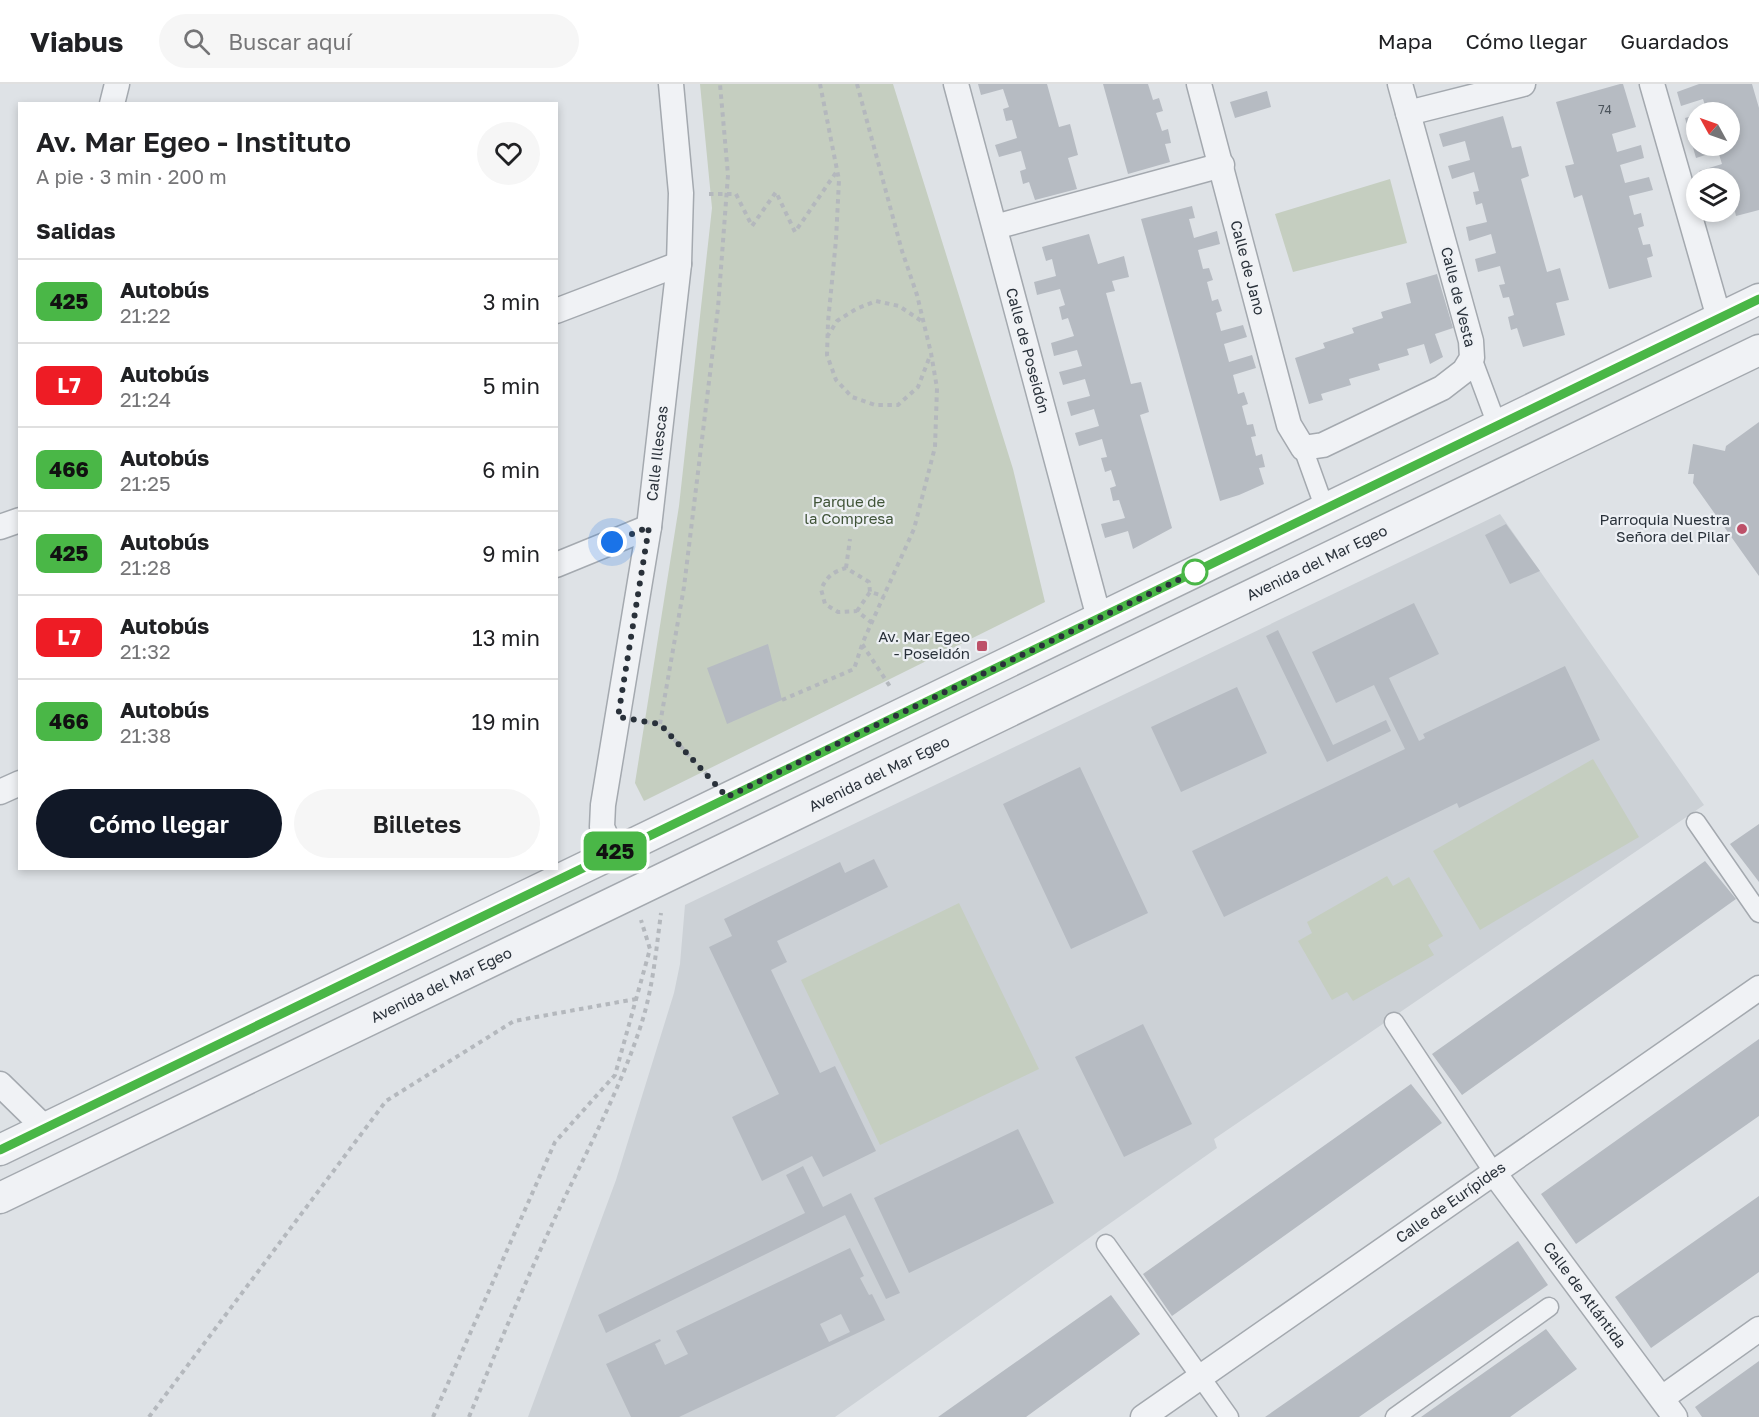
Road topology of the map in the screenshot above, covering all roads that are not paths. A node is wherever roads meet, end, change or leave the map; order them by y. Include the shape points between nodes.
1 (117, 84) edge
2 (671, 84) edge
3 (956, 84) edge
4 (1199, 84) edge
5 (1401, 84) edge
6 (1523, 84) edge
7 (1652, 84) edge
8 (112, 102) edge
9 (1408, 113) junction
10 (1222, 165) junction
11 (995, 227) junction
12 (679, 264) junction
13 (1759, 299) edge
14 (558, 310) edge
15 (1719, 318) junction
16 (1759, 350) edge
17 (1472, 358) junction
18 (1497, 425) junction
19 (1303, 448) junction
20 (1324, 509) junction
21 (18, 521) edge
22 (0, 527) edge
23 (649, 527) junction
24 (558, 564) edge
25 (1099, 618) junction
26 (18, 784) edge
27 (0, 792) edge
28 (1696, 822) dead end
29 (613, 853) junction
30 (1759, 913) edge
31 (1759, 988) edge
32 (1395, 1022) dead end
33 (0, 1083) edge
34 (45, 1128) junction
35 (0, 1150) edge
36 (1494, 1173) junction
37 (0, 1198) edge
38 (1106, 1244) dead end
39 (1549, 1307) dead end
40 (1759, 1329) edge
41 (1200, 1377) junction
42 (1668, 1408) edge
43 (1143, 1417) edge
44 (1229, 1417) edge
45 (1395, 1417) edge

1 - 8 street
2 - 12 street, Calle Illescas via 681,193
3 - 11 street, Calle de Poseidón
4 - 10 street, Calle de Jano
5 - 9 street, Calle de Vesta
6 - 9 street
7 - 15 street
9 - 17 street, Calle de Vesta via 1471,341
10 - 11 street
10 - 19 street, Calle de Jano via 1289,425
11 - 25 street, Calle de Poseidón
12 - 14 street
12 - 23 street, Calle Illescas
13 - 15 street
15 - 18 street
16 - 37 street, Avenida del Mar Egeo
17 - 18 street
17 - 19 street, Calle de Vesta via 1464,371 1442,388 1323,445
18 - 20 street
19 - 20 street
20 - 25 street
21 - 22 street
23 - 24 street
23 - 29 street, Calle Illescas via 603,805 603,827
25 - 29 street
26 - 27 street
28 - 30 street
29 - 34 street
31 - 36 street, Calle de Eurípides
32 - 36 street
33 - 34 street
34 - 35 street
36 - 41 street, Calle de Eurípides
36 - 42 street, Calle de Atlántida
38 - 41 street
39 - 45 street
40 - 42 street
41 - 43 street, Calle de Eurípides
41 - 44 street

